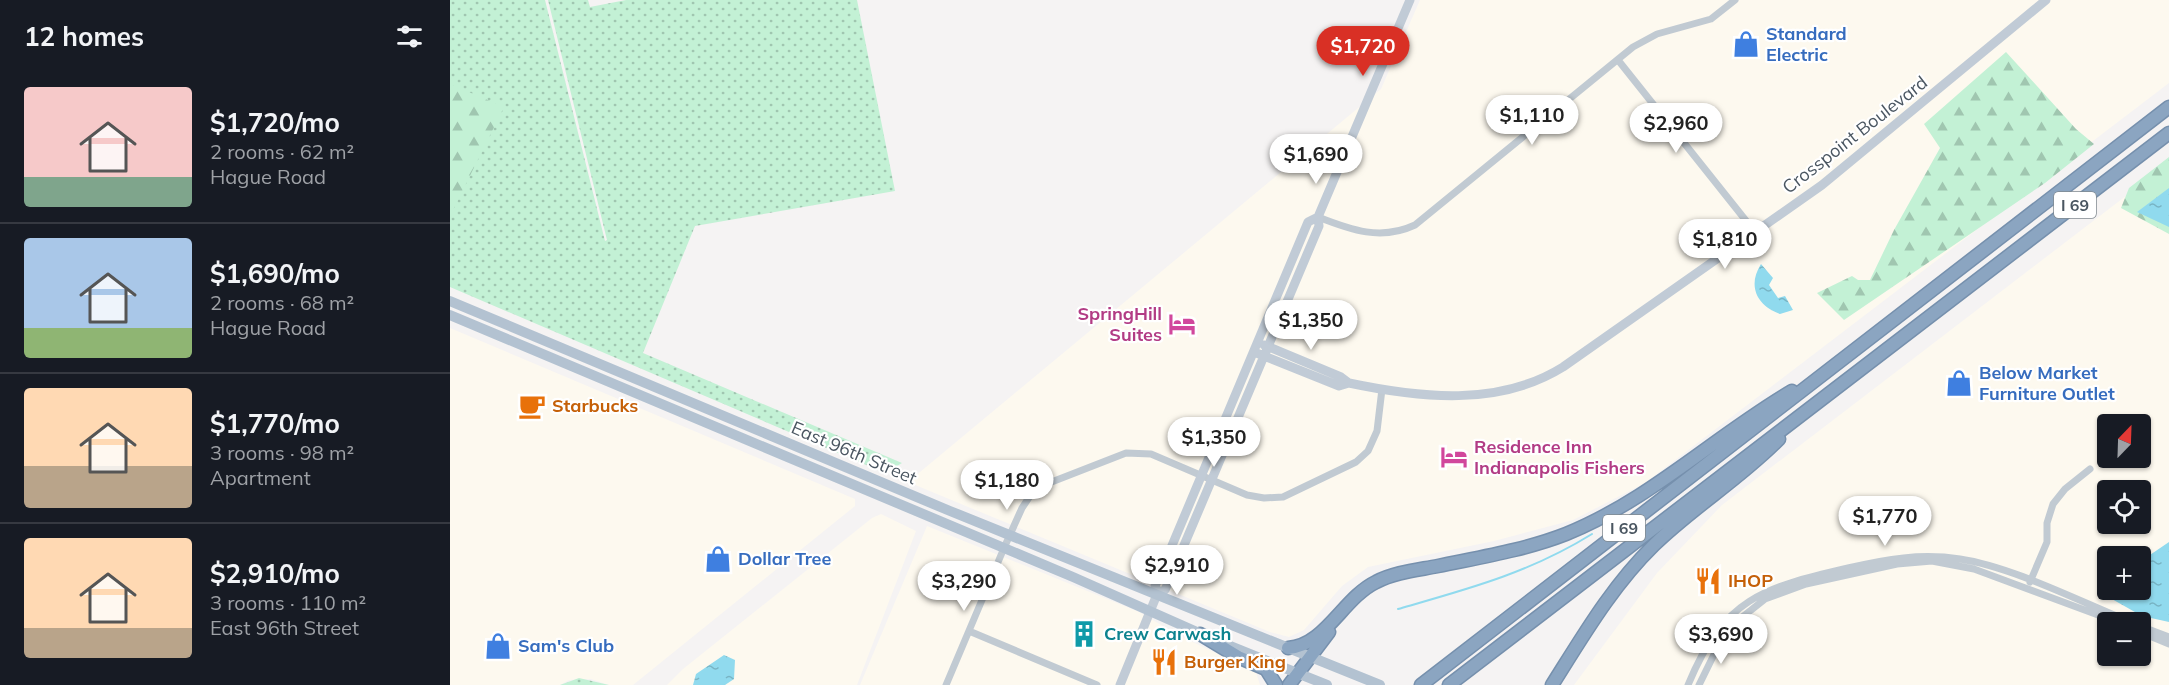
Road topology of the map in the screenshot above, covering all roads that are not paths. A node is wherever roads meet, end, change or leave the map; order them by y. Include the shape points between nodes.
1 (1410, 0) edge
2 (1736, 0) edge
3 (2046, 0) edge
4 (1618, 60) junction
5 (2169, 106) edge
6 (2169, 133) edge
7 (1318, 217) junction
8 (1755, 232) junction
9 (450, 301) edge
10 (450, 315) edge
11 (1258, 342) junction
12 (1268, 347) junction
13 (1254, 352) junction
14 (1264, 356) junction
15 (1827, 370) junction
16 (1349, 383) junction
17 (1382, 388) junction
18 (1798, 419) junction
19 (729, 432) junction
20 (801, 449) junction
21 (2090, 469) dead end
22 (1202, 476) junction
23 (1211, 480) junction
24 (906, 507) junction
25 (950, 511) junction
26 (1010, 533) junction
27 (1004, 548) junction
28 (2030, 582) junction
29 (1158, 594) junction
30 (1151, 611) junction
31 (2106, 612) edge
32 (2097, 614) edge
33 (1334, 620) junction
34 (2151, 630) edge
35 (969, 631) junction
36 (1200, 634) junction
37 (2151, 637) edge
38 (2169, 637) edge
39 (2169, 644) edge
40 (1288, 648) junction
41 (1311, 657) junction
42 (1297, 673) junction
43 (946, 685) edge
44 (1097, 685) edge
45 (1120, 685) edge
46 (1276, 685) edge
47 (1289, 685) edge
48 (1327, 685) edge
49 (1380, 685) edge
50 (1421, 685) edge
51 (1449, 685) edge
52 (1552, 685) edge
53 (1688, 685) edge
54 (1700, 685) edge

1 - 7 street
2 - 4 street via 1711,19 1645,39
3 - 8 street, Crosspoint Boulevard via 1891,130
4 - 7 street via 1415,225 1373,234
4 - 8 street
5 - 15 highway, I 69
6 - 18 highway, I 69
7 - 11 street via 1308,222
7 - 12 street via 1319,226
8 - 17 street, Crosspoint Boulevard via 1536,382 1476,396
9 - 20 main road, East 96th Street
10 - 19 main road, East 96th Street
11 - 12 street, Crosspoint Boulevard
11 - 13 street
12 - 14 street
12 - 16 street, Crosspoint Boulevard
13 - 14 street, Crosspoint Boulevard
13 - 22 street
14 - 16 street, Crosspoint Boulevard via 1334,384
14 - 23 street
15 - 33 highway via 1596,521 1527,547 1377,581 1351,600
15 - 50 highway, I 69
16 - 17 street, Crosspoint Boulevard
17 - 23 street via 1374,441 1356,462 1277,498 1251,496
18 - 51 highway, I 69
18 - 52 highway via 1766,453 1679,522 1638,562 1597,613
19 - 20 main road via 794,454
19 - 24 main road, East 96th Street
20 - 25 main road, East 96th Street
21 - 28 street via 2053,504 2046,546
22 - 23 street
22 - 26 street via 1151,454 1125,453 1032,493
22 - 29 street via 1155,586
23 - 29 street via 1165,590
24 - 25 main road via 912,503
24 - 27 main road, East 96th Street
25 - 26 main road, East 96th Street
26 - 27 street
26 - 29 main road, East 96th Street
27 - 30 main road, East 96th Street
27 - 35 street
28 - 31 street
28 - 53 street via 1977,563 1923,555 1893,558 1790,582 1761,593 1728,618 1705,649
29 - 30 street
29 - 40 main road, East 96th Street
30 - 36 main road, East 96th Street
30 - 45 street
32 - 54 street via 1974,568 1932,561 1897,564 1806,584 1766,599 1726,630
33 - 40 highway via 1308,645
33 - 41 highway
34 - 38 street
35 - 43 street
35 - 44 street
36 - 42 main road, East 96th Street
36 - 46 highway via 1266,669
37 - 39 street
40 - 41 main road, East 96th Street
41 - 42 highway
41 - 49 main road, East 96th Street
42 - 47 highway
42 - 48 main road, East 96th Street

